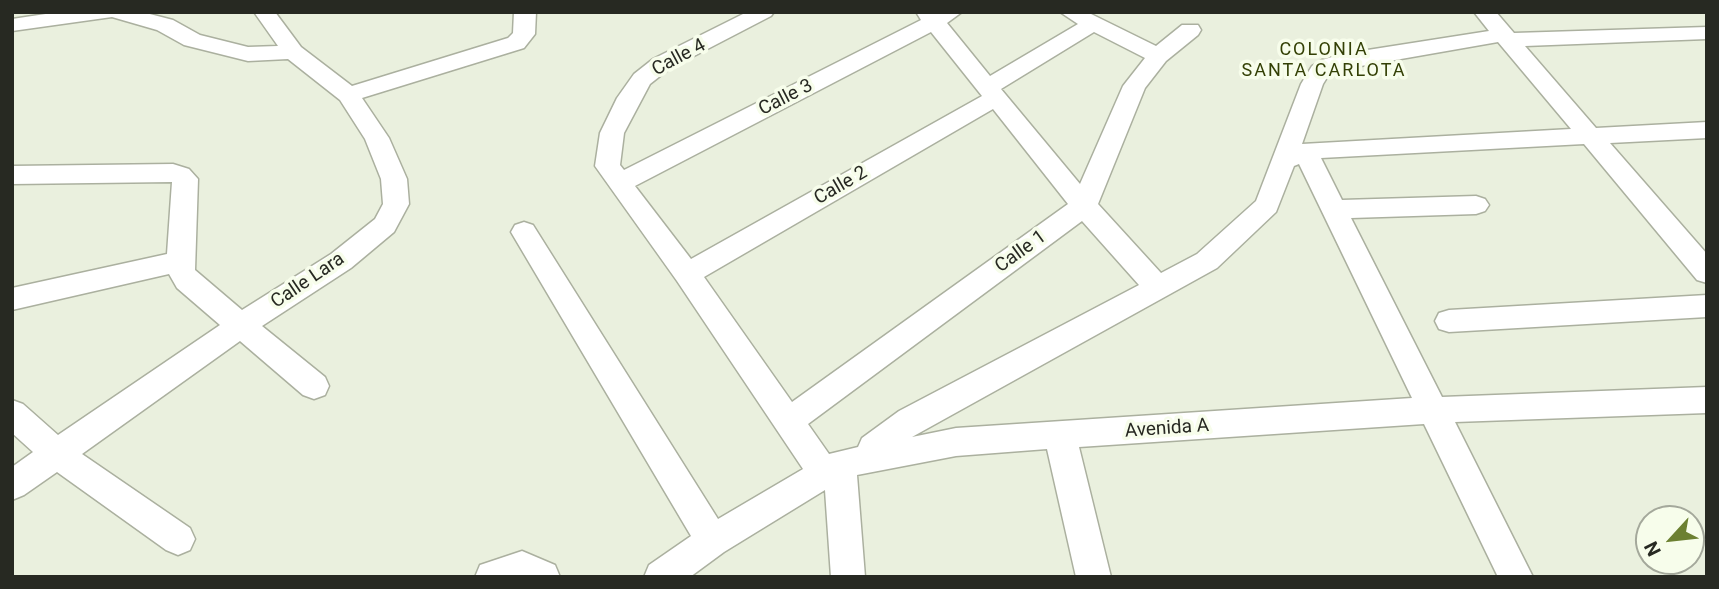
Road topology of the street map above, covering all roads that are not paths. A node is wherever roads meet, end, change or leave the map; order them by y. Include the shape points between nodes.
1 (107, 12) edge
2 (117, 12) edge
3 (264, 12) edge
4 (525, 12) edge
5 (764, 12) edge
6 (1070, 12) edge
7 (1484, 12) edge
8 (937, 15) edge
9 (1093, 24) junction
10 (12, 25) edge
11 (1190, 30) dead end
12 (1707, 33) edge
13 (1505, 37) junction
14 (293, 52) junction
15 (1158, 56) junction
16 (991, 93) junction
17 (348, 95) junction
18 (1707, 130) edge
19 (1586, 134) junction
20 (1305, 150) junction
21 (1280, 172) junction
22 (12, 175) edge
23 (613, 175) junction
24 (1476, 205) dead end
25 (1084, 206) junction
26 (1335, 209) junction
27 (524, 232) dead end
28 (180, 261) junction
29 (1707, 273) edge
30 (687, 274) junction
31 (1159, 289) junction
32 (12, 299) edge
33 (1707, 306) edge
34 (1449, 321) dead end
35 (240, 326) junction
36 (314, 386) dead end
37 (1707, 400) edge
38 (1435, 410) junction
39 (12, 413) edge
40 (789, 421) junction
41 (1060, 436) junction
42 (57, 454) junction
43 (844, 465) junction
44 (12, 485) edge
45 (178, 539) dead end
46 (712, 541) junction
47 (492, 577) edge
48 (543, 577) edge
49 (661, 577) edge
50 (848, 577) edge
51 (1094, 577) edge
52 (1516, 577) edge

1 - 10 street
2 - 14 street via 165,25 192,40 248,54
3 - 14 street, Calle Lara
4 - 17 street via 524,34 516,43
5 - 23 street, Calle 4 via 661,64 642,79 612,133
6 - 9 street
7 - 13 street
8 - 16 street
8 - 23 street, Calle 3
9 - 15 street
9 - 16 street, Calle 2
11 - 15 street
12 - 13 street
13 - 19 street
13 - 21 street via 1329,65 1312,84
14 - 17 street, Calle Lara
15 - 25 street via 1134,86
16 - 25 street
16 - 30 street, Calle 2
17 - 35 street, Calle Lara via 377,138 394,179 396,204 385,225 341,261
18 - 19 street
19 - 20 street
19 - 29 street
20 - 21 street
20 - 26 street
21 - 31 street via 1267,206 1207,261
22 - 28 street via 180,175 185,179
23 - 30 street
24 - 26 street
25 - 31 street
25 - 40 street, Calle 1
26 - 38 street
27 - 46 street
28 - 32 street
28 - 35 street via 187,281
30 - 40 street
31 - 43 street via 911,420
33 - 34 street
35 - 36 street
35 - 42 street, Calle Lara
37 - 38 street, Avenida A
38 - 41 street, Avenida A
38 - 52 street
39 - 42 street
40 - 43 street
41 - 43 street, Avenida A via 956,442
41 - 51 street
42 - 44 street, Calle Lara
42 - 45 street
43 - 46 street, Avenida A
43 - 50 street
46 - 49 street, Avenida A
47 - 48 street via 523,567

